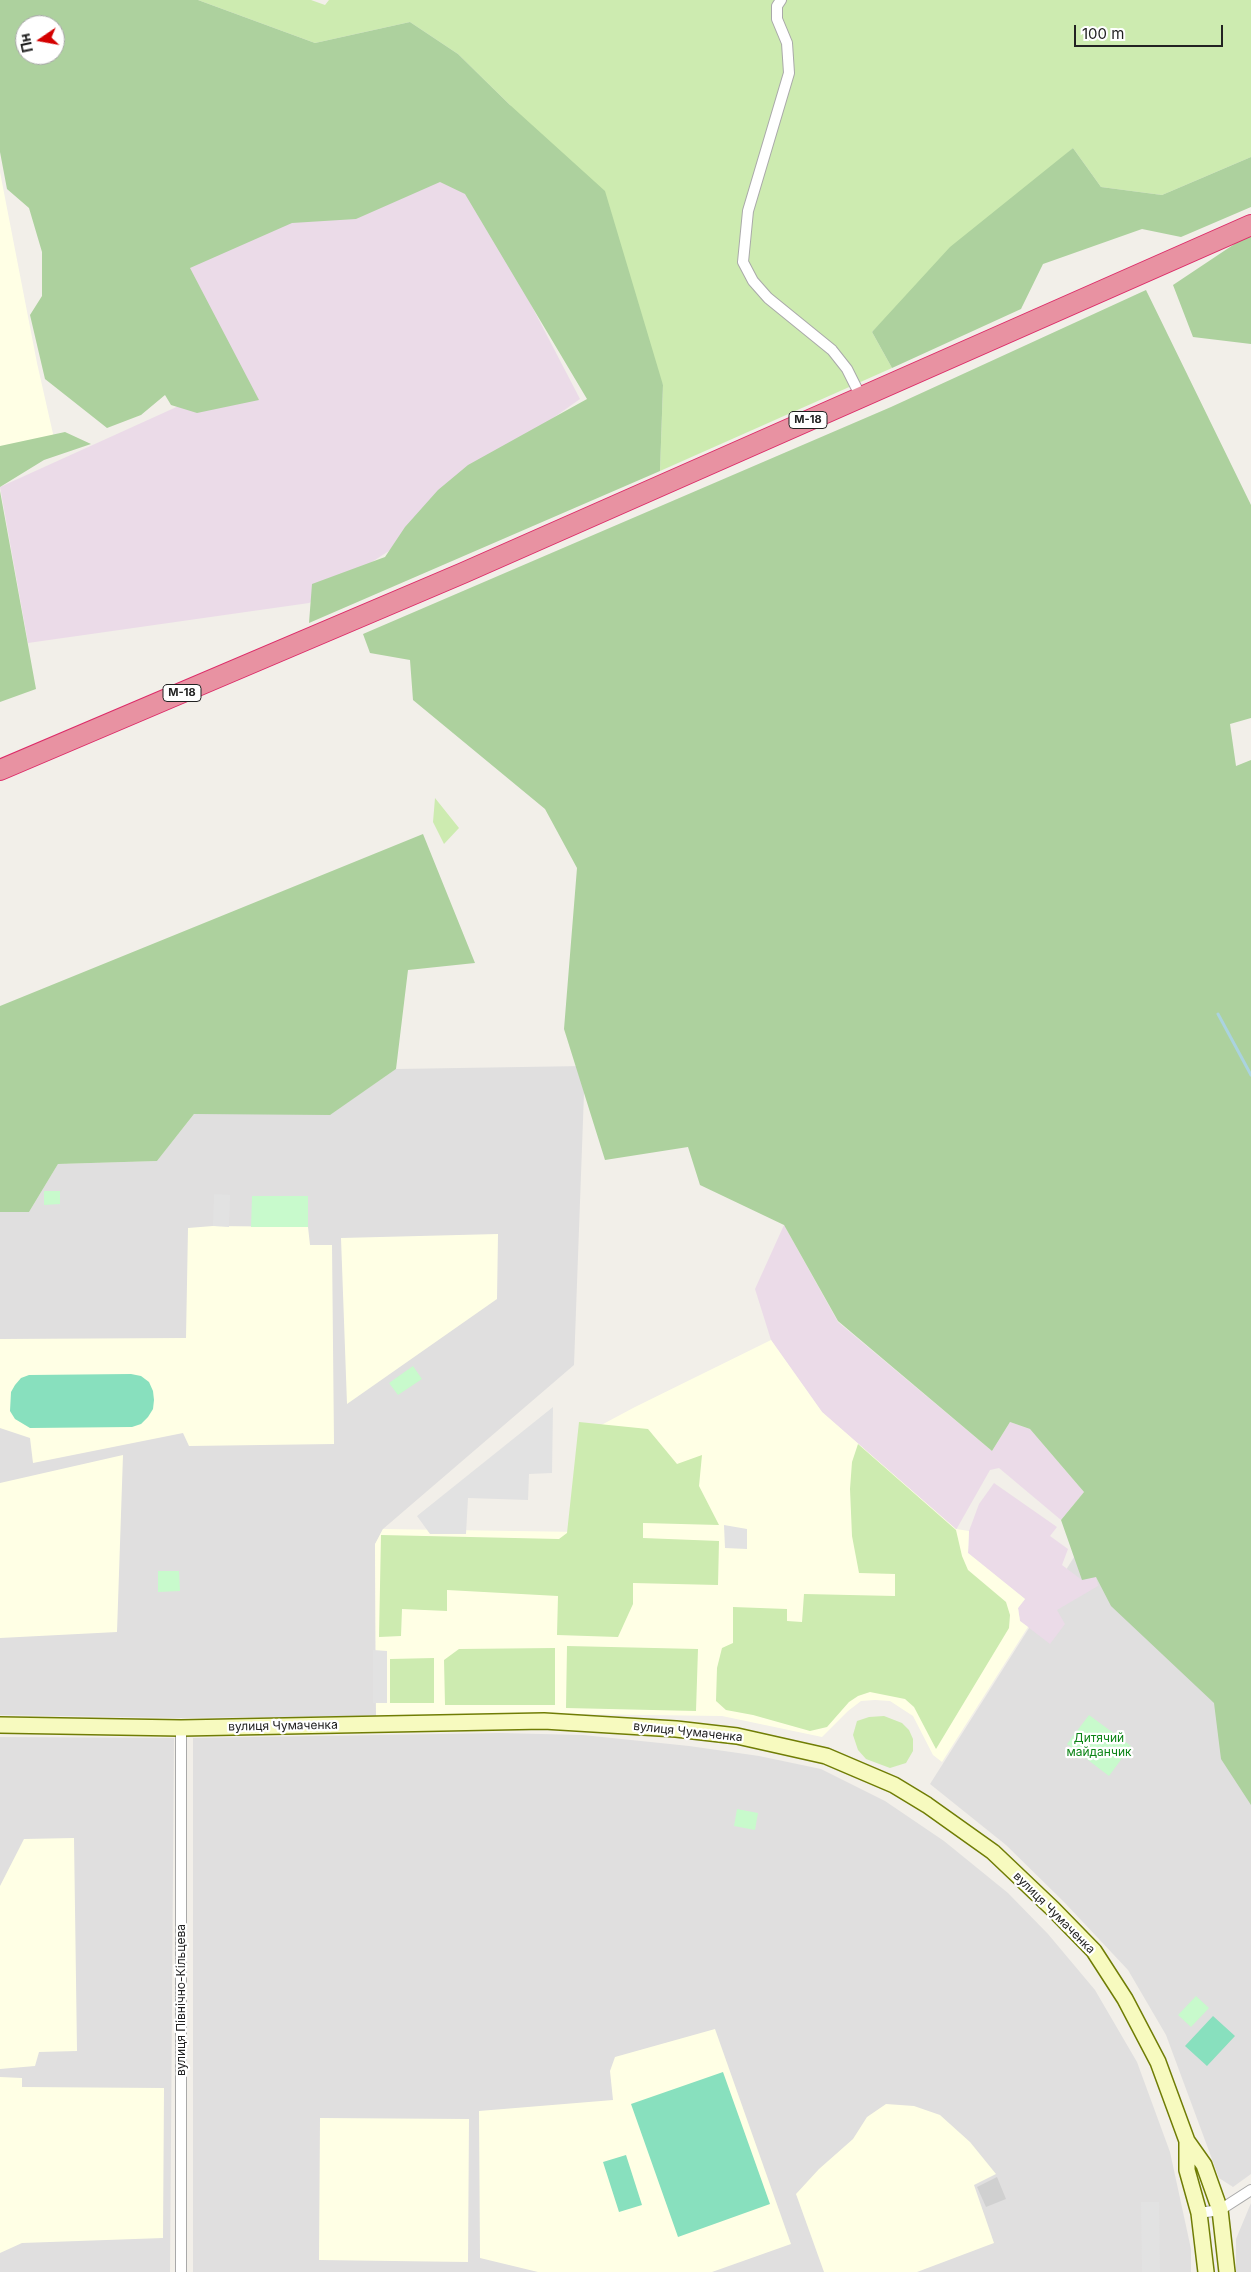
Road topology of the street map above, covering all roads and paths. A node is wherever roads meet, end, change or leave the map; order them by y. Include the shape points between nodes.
1 (780, 0) edge
2 (1251, 225) edge
3 (861, 397) junction
4 (0, 770) edge
5 (0, 1726) edge
6 (181, 1728) junction
7 (1187, 2141) junction
8 (1251, 2190) edge
9 (1220, 2210) junction
10 (1199, 2213) junction
11 (181, 2272) edge
12 (1206, 2272) edge
13 (1227, 2272) edge

1 - 3 street via 777,19 787,43 789,73 748,211 743,262 753,281 768,298 832,350 848,369
2 - 3 highway, М-18
3 - 4 highway, М-18
5 - 6 street, вулиця Чумаченка
6 - 7 street, вулиця Чумаченка via 553,1721 737,1736 826,1756 905,1791 986,1847 1094,1952 1125,1999 1158,2062
6 - 11 street, вулиця Північно-Кільцева
7 - 9 street, вулиця Чумаченка via 1204,2165
7 - 10 street, вулиця Чумаченка via 1187,2170
8 - 9 street
9 - 10 street
9 - 13 street, вулиця Чумаченка
10 - 12 street, вулиця Чумаченка

